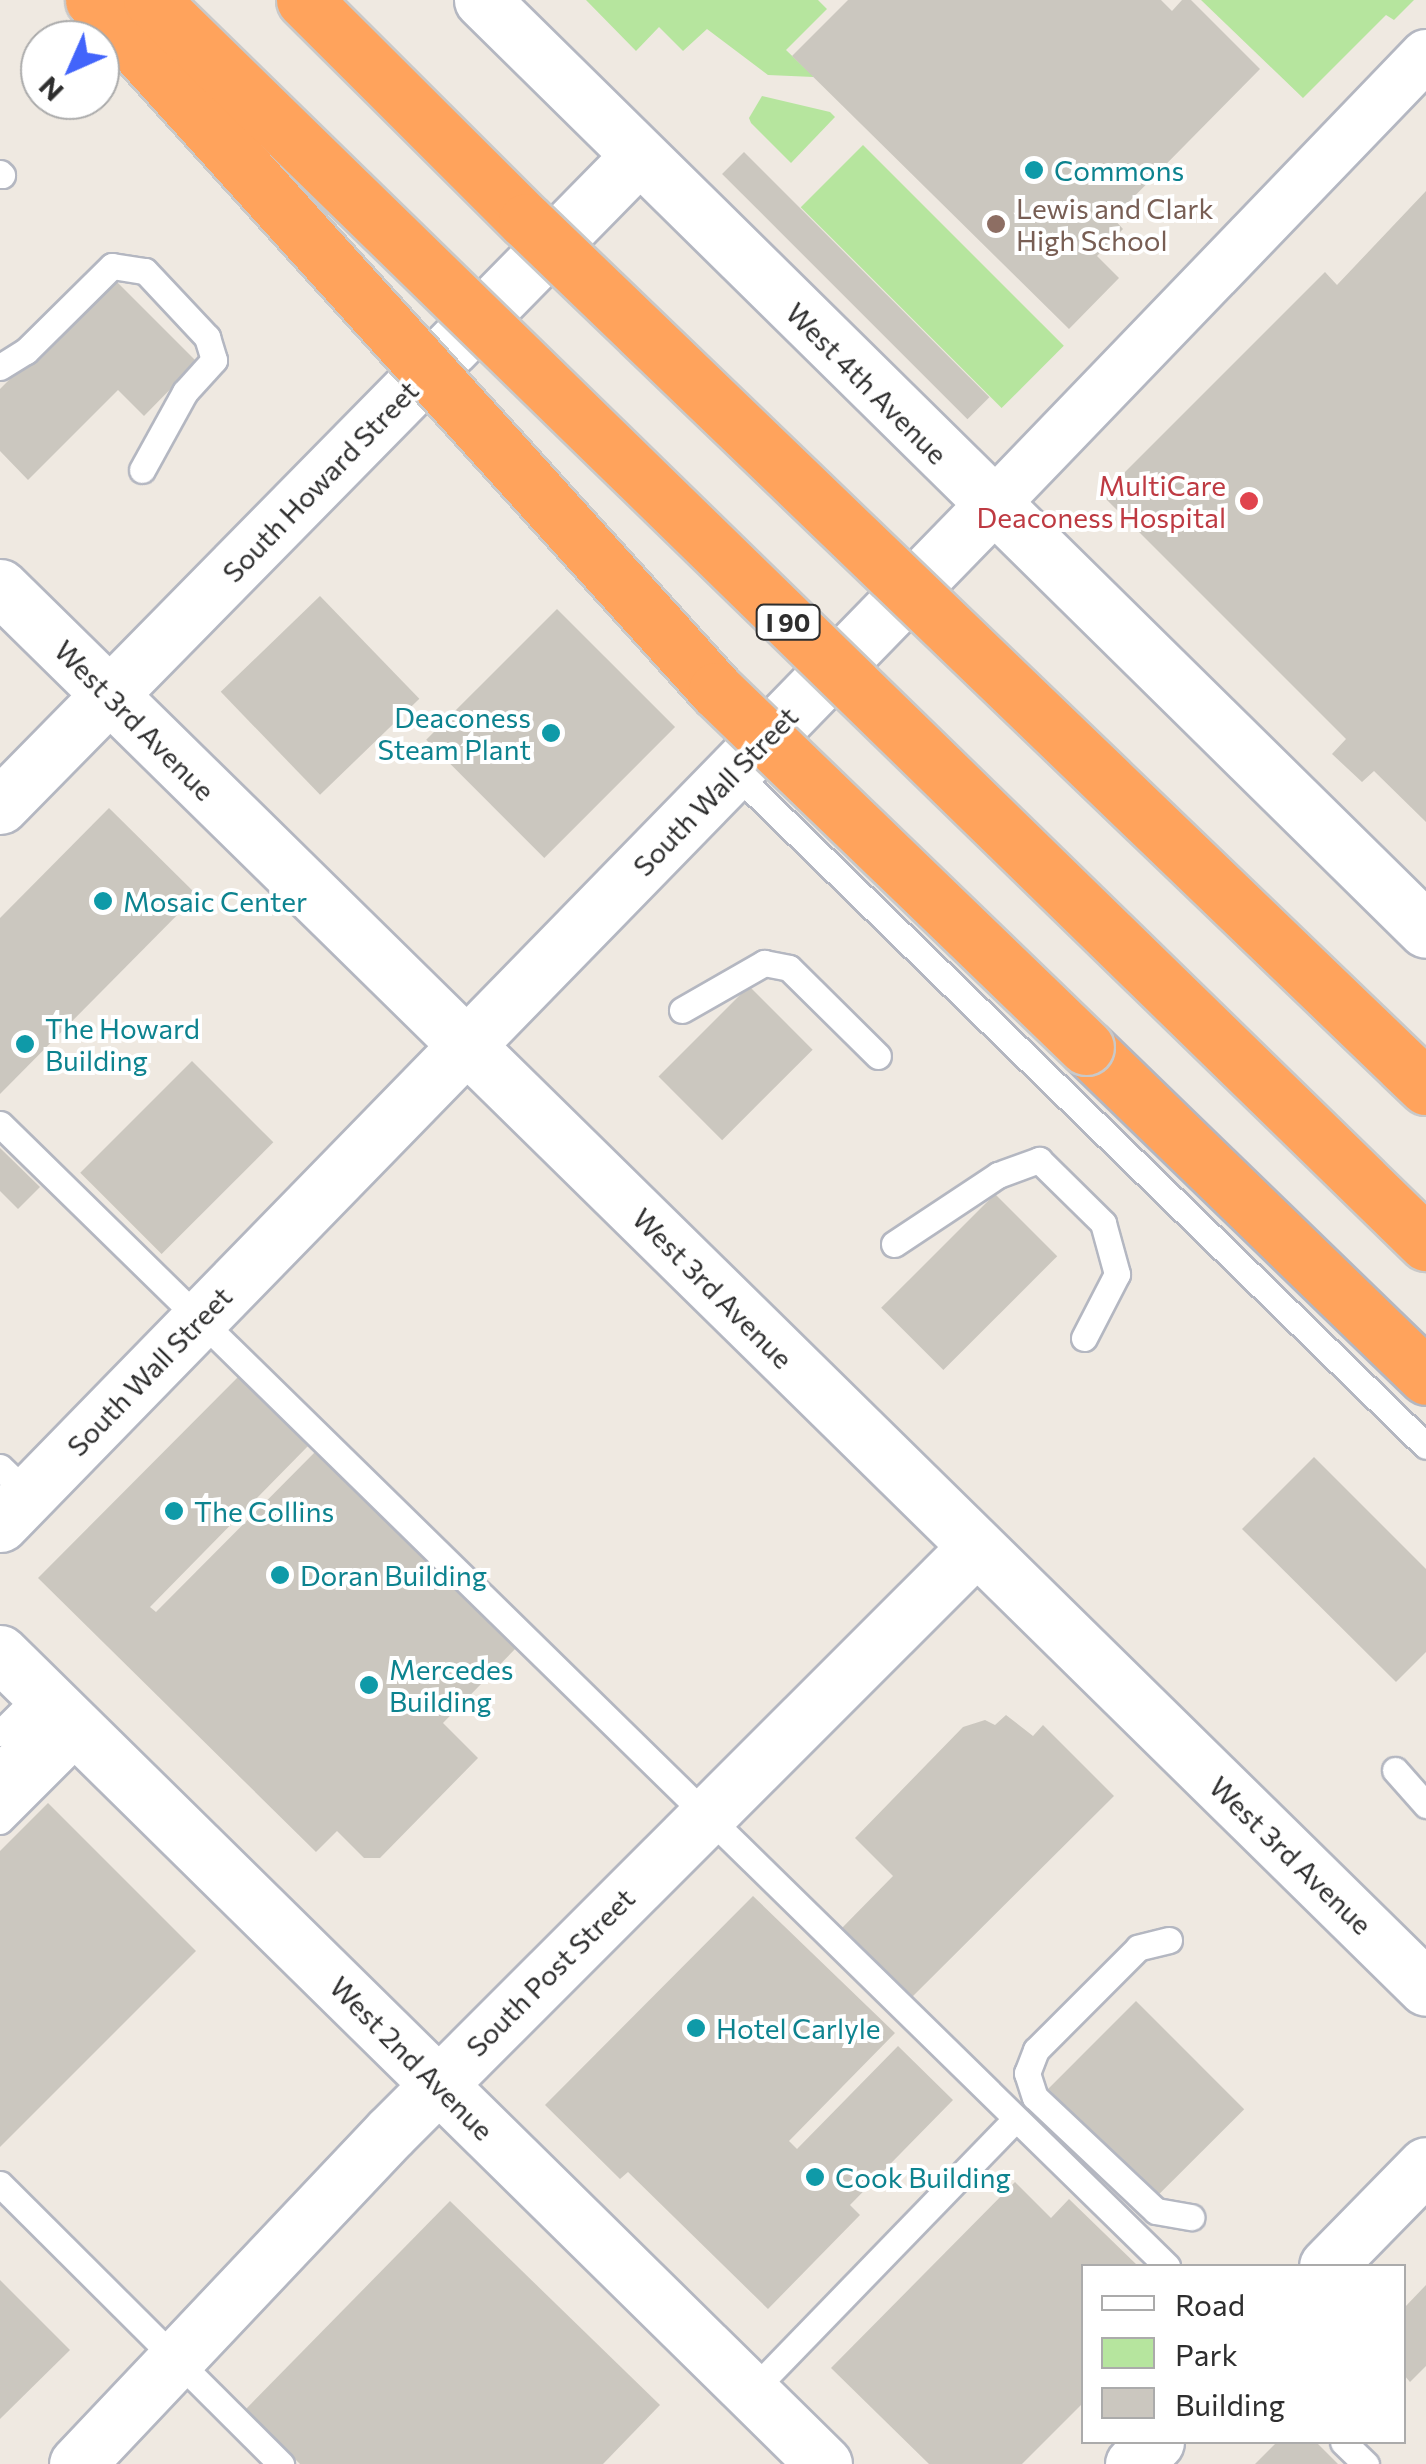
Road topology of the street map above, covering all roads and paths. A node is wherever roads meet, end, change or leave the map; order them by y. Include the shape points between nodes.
1 (92, 0) edge
2 (151, 0) edge
3 (304, 0) edge
4 (482, 0) edge
5 (1426, 55) edge
6 (639, 156) junction
7 (0, 367) edge
8 (142, 470) dead end
9 (992, 506) junction
10 (0, 587) edge
11 (109, 696) junction
12 (733, 771) junction
13 (0, 806) edge
14 (1426, 930) edge
15 (682, 1010) dead end
16 (469, 1048) junction
17 (878, 1056) dead end
18 (1426, 1086) edge
19 (0, 1124) edge
20 (894, 1244) dead end
21 (1426, 1244) edge
22 (201, 1318) junction
23 (1084, 1338) dead end
24 (1426, 1377) edge
25 (1426, 1446) edge
26 (10, 1495) edge
27 (976, 1547) junction
28 (0, 1652) edge
29 (63, 1714) junction
30 (0, 1733) edge
31 (0, 1764) edge
32 (1394, 1770) dead end
33 (0, 1792) edge
34 (1426, 1805) edge
35 (706, 1816) junction
36 (0, 1821) edge
37 (1169, 1940) dead end
38 (1426, 1988) edge
39 (438, 2084) junction
40 (1016, 2119) junction
41 (1426, 2165) edge
42 (0, 2184) edge
43 (1191, 2216) dead end
44 (1164, 2264) edge
45 (1330, 2264) edge
46 (176, 2358) junction
47 (751, 2392) junction
48 (1154, 2444) edge
49 (1346, 2444) edge
50 (77, 2458) edge
51 (281, 2464) edge
52 (824, 2464) edge
53 (1133, 2464) edge
54 (1366, 2464) edge

1 - 24 highway, bridge via 716,690
2 - 21 highway, I 90, bridge
3 - 18 highway, bridge
4 - 6 street, West 4th Avenue
5 - 9 street, South Wall Street
6 - 9 street, West 4th Avenue
6 - 11 street, South Howard Street
7 - 8 lane via 26,351 112,266 145,271 208,337 214,360 185,392
9 - 12 street, South Wall Street
9 - 14 street, West 4th Avenue
10 - 11 street, West 3rd Avenue
11 - 13 street, South Howard Street
11 - 16 street, West 3rd Avenue
12 - 16 street, South Wall Street
12 - 25 lane
15 - 17 lane via 764,963 789,968
16 - 22 street, South Wall Street
16 - 27 street, West 3rd Avenue
19 - 22 lane
20 - 23 lane via 998,1175 1040,1160 1103,1223 1117,1274
22 - 26 street, South Wall Street
22 - 35 lane
27 - 35 street, South Post Street
27 - 38 street, West 3rd Avenue
28 - 29 street, West 2nd Avenue
29 - 30 lane
29 - 31 lane
29 - 33 lane
29 - 36 lane
29 - 39 street, West 2nd Avenue
32 - 34 lane
35 - 39 street, South Post Street
35 - 40 lane
37 - 43 lane via 1138,1948 1036,2050 1027,2073 1035,2097 1156,2211
39 - 46 street, South Post Street
39 - 47 street, West 2nd Avenue
40 - 44 lane
40 - 47 lane
41 - 45 street
42 - 46 lane
46 - 50 street, South Post Street
46 - 51 lane
47 - 52 street, West 2nd Avenue
48 - 53 street
49 - 54 lane

